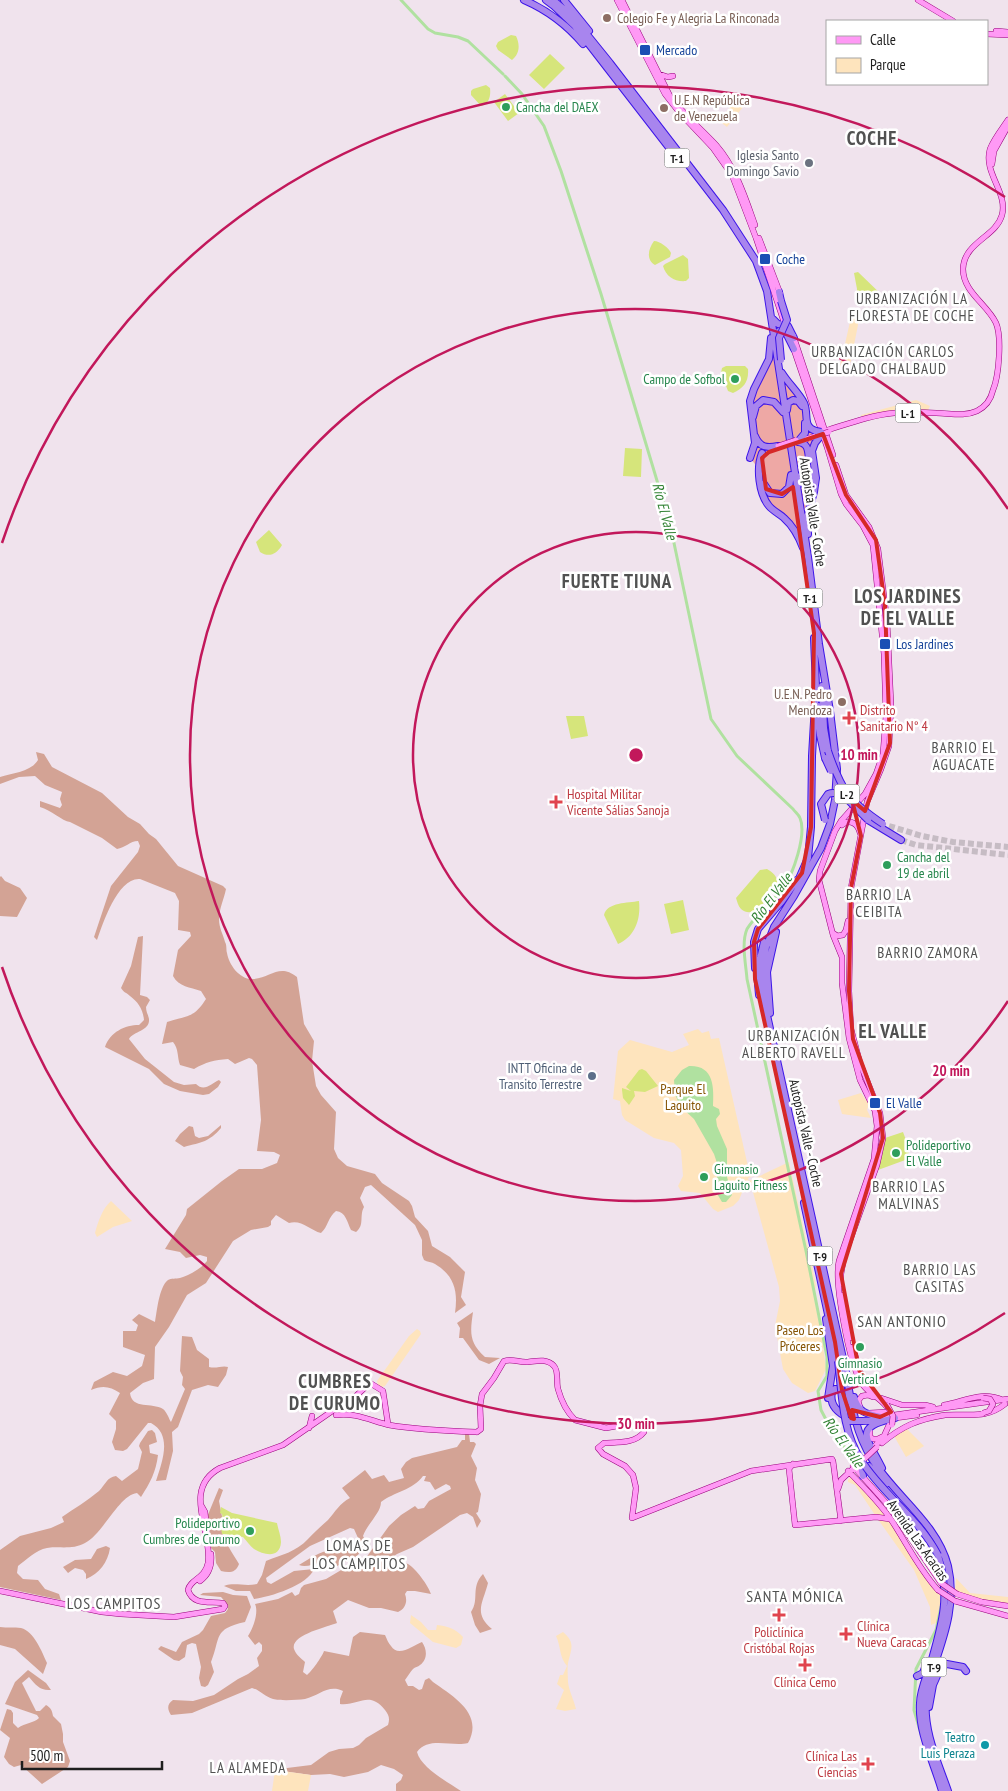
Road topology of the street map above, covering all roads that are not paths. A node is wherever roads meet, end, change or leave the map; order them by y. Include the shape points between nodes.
1 (524, 0) edge
2 (546, 0) edge
3 (552, 0) edge
4 (564, 0) edge
5 (616, 0) edge
6 (622, 0) edge
7 (913, 0) edge
8 (918, 0) edge
9 (944, 20) edge
10 (950, 20) edge
11 (988, 32) edge
12 (1008, 33) edge
13 (608, 66) junction
14 (659, 74) junction
15 (673, 76) dead end
16 (665, 86) junction
17 (670, 91) dead end
18 (1008, 120) edge
19 (1008, 126) edge
20 (779, 292) junction
21 (772, 319) junction
22 (783, 323) junction
23 (794, 338) junction
24 (774, 339) junction
25 (794, 349) junction
26 (780, 368) junction
27 (783, 412) junction
28 (818, 414) junction
29 (787, 418) junction
30 (824, 432) junction
31 (798, 441) junction
32 (829, 446) junction
33 (779, 447) junction
34 (762, 454) dead end
35 (792, 460) junction
36 (758, 468) junction
37 (791, 475) junction
38 (803, 548) junction
39 (808, 557) junction
40 (817, 646) junction
41 (822, 662) junction
42 (816, 687) junction
43 (851, 804) junction
44 (884, 826) junction
45 (835, 831) junction
46 (861, 836) junction
47 (901, 840) tunnel mouth
48 (812, 866) junction
49 (802, 873) junction
50 (851, 888) junction
51 (776, 932) dead end
52 (832, 932) junction
53 (843, 935) junction
54 (836, 941) junction
55 (760, 1001) junction
56 (771, 1033) junction
57 (824, 1293) junction
58 (846, 1372) junction
59 (881, 1399) junction
60 (1006, 1402) edge
61 (348, 1403) junction
62 (933, 1407) junction
63 (959, 1408) junction
64 (924, 1409) junction
65 (386, 1412) junction
66 (914, 1412) junction
67 (332, 1415) junction
68 (353, 1415) junction
69 (312, 1416) dead end
70 (880, 1416) junction
71 (942, 1416) junction
72 (895, 1418) junction
73 (849, 1419) junction
74 (372, 1420) junction
75 (862, 1420) junction
76 (388, 1424) junction
77 (890, 1425) junction
78 (397, 1426) junction
79 (310, 1428) junction
80 (884, 1436) junction
81 (882, 1443) junction
82 (876, 1446) junction
83 (793, 1464) junction
84 (855, 1465) junction
85 (783, 1466) junction
86 (790, 1470) junction
87 (848, 1472) junction
88 (863, 1474) junction
89 (835, 1477) junction
90 (884, 1479) junction
91 (838, 1492) junction
92 (201, 1505) junction
93 (873, 1511) dead end
94 (896, 1516) junction
95 (869, 1518) junction
96 (890, 1519) junction
97 (841, 1521) junction
98 (214, 1548) dead end
99 (212, 1562) junction
100 (0, 1592) edge
101 (1008, 1606) edge
102 (950, 1612) junction
103 (1008, 1616) edge
104 (941, 1629) junction
105 (932, 1658) junction
106 (917, 1676) dead end
107 (917, 1687) dead end
108 (920, 1702) junction
109 (924, 1722) junction
110 (943, 1791) edge
111 (948, 1791) edge

1 - 13 highway via 571,30
2 - 13 highway, T-1 via 574,26
3 - 13 highway, T-1 via 572,16
4 - 13 highway via 608,55
5 - 22 main road via 665,94 713,148 732,175
6 - 14 main road
7 - 9 main road
8 - 10 main road
11 - 12 main road
13 - 21 highway, Autopista Valle - Coche / T-1 via 741,236 763,276
13 - 24 highway, Autopista Valle - Coche / T-1 via 746,250 758,272
14 - 15 main road
14 - 16 main road
16 - 17 main road
16 - 20 main road via 672,99 717,146 733,169
18 - 30 main road, L-1 via 994,141 989,157 990,171 1001,199 1002,215 969,251 963,269 968,286 992,316 998,332 995,382 987,402 968,414 887,414
19 - 30 main road, L-1 via 992,161 1005,202 1004,217 972,252 965,270 970,286 994,316 1001,332 998,383 990,404 968,417 901,415
20 - 23 main road
20 - 26 highway, bridge via 787,320 779,338
21 - 22 highway
21 - 24 highway, Autopista Valle - Coche / T-1
22 - 23 highway
22 - 24 highway
22 - 25 main road
23 - 28 main road
24 - 25 highway via 782,330
24 - 26 highway, Autopista Valle - Coche / T-1
24 - 27 highway, Autopista Valle - Coche / T-1
24 - 36 highway via 768,364 751,397 755,443 750,458
25 - 28 main road
26 - 29 highway, Autopista Valle - Coche / T-1
26 - 30 highway via 803,402 807,426
27 - 33 highway via 767,399 759,402 754,413 753,430 758,442 767,448
27 - 37 highway, Autopista Valle - Coche / T-1
28 - 32 main road
29 - 31 highway via 788,403 798,401 806,430
29 - 35 highway, Autopista Valle - Coche / T-1
30 - 31 main road, L-1
30 - 39 highway via 812,451 816,478 807,516
31 - 33 main road, L-1, bridge
31 - 35 highway via 808,448 812,477 809,483 803,484 798,480
32 - 45 main road via 841,494 873,545 886,695 885,740 880,762 866,794
32 - 46 main road via 846,495 877,544 887,621 890,743 867,802
33 - 37 highway via 761,460 766,489 773,494 782,494 789,487
34 - 36 highway
35 - 39 highway, Autopista Valle - Coche / T-1
36 - 38 highway via 766,500 788,521
37 - 38 highway, Autopista Valle - Coche / T-1
38 - 40 highway, Autopista Valle - Coche / T-1
39 - 40 highway, Autopista Valle - Coche / T-1
40 - 41 highway, Autopista Valle - Coche / T-1
40 - 42 highway, Autopista Valle - Coche / T-1
41 - 44 highway, L-2, bridge via 824,728 838,780 847,794
41 - 48 highway, Autopista Valle - Coche / T-1 via 837,769 830,824
42 - 43 highway, L-2, bridge via 825,758
42 - 49 highway, Autopista Valle - Coche / T-9 via 811,827 808,858
43 - 44 highway, L-2, bridge via 868,820
43 - 48 highway, bridge via 834,793 828,794 821,804 824,834
44 - 47 highway, L-2
45 - 46 main road via 845,822 850,822 858,825
45 - 52 main road via 819,880
46 - 50 main road
48 - 56 highway, Autopista Valle - Coche / T-9 via 774,927 766,947 762,979
49 - 55 highway, Autopista Valle - Coche / T-9 via 762,947 757,972
49 - 55 highway, T-9 via 758,929 754,954
50 - 53 main road via 848,925
50 - 59 main road via 851,1029 861,1066 880,1113 883,1138 844,1256 841,1280 857,1366 867,1386
51 - 56 highway via 766,977
52 - 53 main road via 836,936
52 - 54 main road
53 - 54 main road
54 - 59 main road via 842,957 849,1038 860,1080 875,1111 877,1126 874,1159 839,1261 838,1289 855,1370 866,1389
55 - 57 highway, Autopista Valle - Coche / T-9
56 - 58 highway, Autopista Valle - Coche / T-9
57 - 73 highway via 833,1366 828,1398 833,1410 842,1418
57 - 104 highway, Autopista Valle - Coche / T-9, bridge via 838,1361 844,1415 854,1448 870,1473 929,1538 938,1555 945,1584
58 - 70 highway, T-9 via 858,1408 865,1414
58 - 90 highway, Autopista Valle - Coche / T-9 via 853,1414 862,1440
59 - 62 main road via 898,1405
59 - 64 main road via 865,1395 859,1404 870,1413
59 - 77 main road, bridge via 887,1405
60 - 63 main road
60 - 63 main road via 987,1414
60 - 63 main road via 996,1397 981,1396
61 - 65 main road via 370,1383 383,1391
61 - 67 main road via 338,1407
61 - 68 main road via 348,1410
62 - 63 main road
62 - 64 main road
63 - 63 main road, bridge via 962,1412 983,1413 994,1404 983,1398
63 - 66 main road
63 - 71 main road
63 - 72 main road
64 - 66 main road
65 - 74 main road via 382,1420
65 - 76 main road
65 - 78 main road via 389,1420
66 - 70 main road
67 - 68 main road
67 - 79 main road
68 - 74 main road
69 - 79 main road
70 - 75 highway
71 - 80 main road via 879,1424 869,1432 873,1439
71 - 81 main road via 905,1426
72 - 75 highway
72 - 90 highway via 874,1424 866,1437
73 - 75 highway, bridge
73 - 90 highway via 832,1403 831,1395 835,1389 844,1393 858,1439 868,1460
74 - 76 main road
76 - 78 main road
77 - 80 main road
77 - 81 main road
78 - 85 main road via 479,1432 480,1399 504,1361 538,1360 553,1364 561,1398 575,1420 606,1428 638,1422 644,1426 639,1438 604,1443 598,1448 634,1475 636,1488 632,1518 751,1471
79 - 92 main road via 276,1448 215,1471 205,1483
80 - 82 main road
81 - 82 main road
82 - 84 main road, bridge
83 - 85 main road
83 - 86 main road
83 - 89 main road via 831,1458
84 - 87 main road
84 - 88 main road, Avenida Las Acacias
85 - 86 main road
86 - 97 main road via 795,1525
87 - 89 main road
87 - 91 main road via 840,1482
87 - 96 main road, Avenida Las Acacias
88 - 90 highway, bridge via 868,1466
88 - 94 main road, Avenida Las Acacias
89 - 91 main road
90 - 102 highway, Autopista Valle - Coche / T-9 via 927,1525 943,1552 952,1590
90 - 104 highway via 927,1530 943,1560 950,1593
91 - 97 main road
92 - 99 main road via 205,1512
92 - 100 main road via 208,1561 204,1573 190,1584 188,1590 200,1602 224,1604 222,1610 174,1617 121,1614
93 - 95 main road
94 - 96 main road
94 - 101 main road, Avenida Las Acacias, bridge via 941,1583 974,1600
95 - 96 main road
95 - 97 main road
96 - 103 main road, Avenida Las Acacias, bridge via 938,1590 955,1601
98 - 99 main road
99 - 100 main road via 206,1576 192,1586 190,1592 198,1598 224,1600 227,1609 186,1618 168,1620 110,1615
102 - 109 highway, Autopista Valle - Coche / T-9 via 927,1691
102 - 109 highway, T-9 via 942,1658 946,1662 966,1669 945,1664 941,1667
104 - 105 highway, Autopista Valle - Coche / T-9
105 - 106 highway via 923,1673
105 - 108 highway, Autopista Valle - Coche / T-9
107 - 108 highway, T-9
108 - 109 highway, Autopista Valle - Coche / T-9
109 - 110 highway, Autopista Valle - Coche / T-9
109 - 111 highway, Autopista Valle - Coche / T-9

